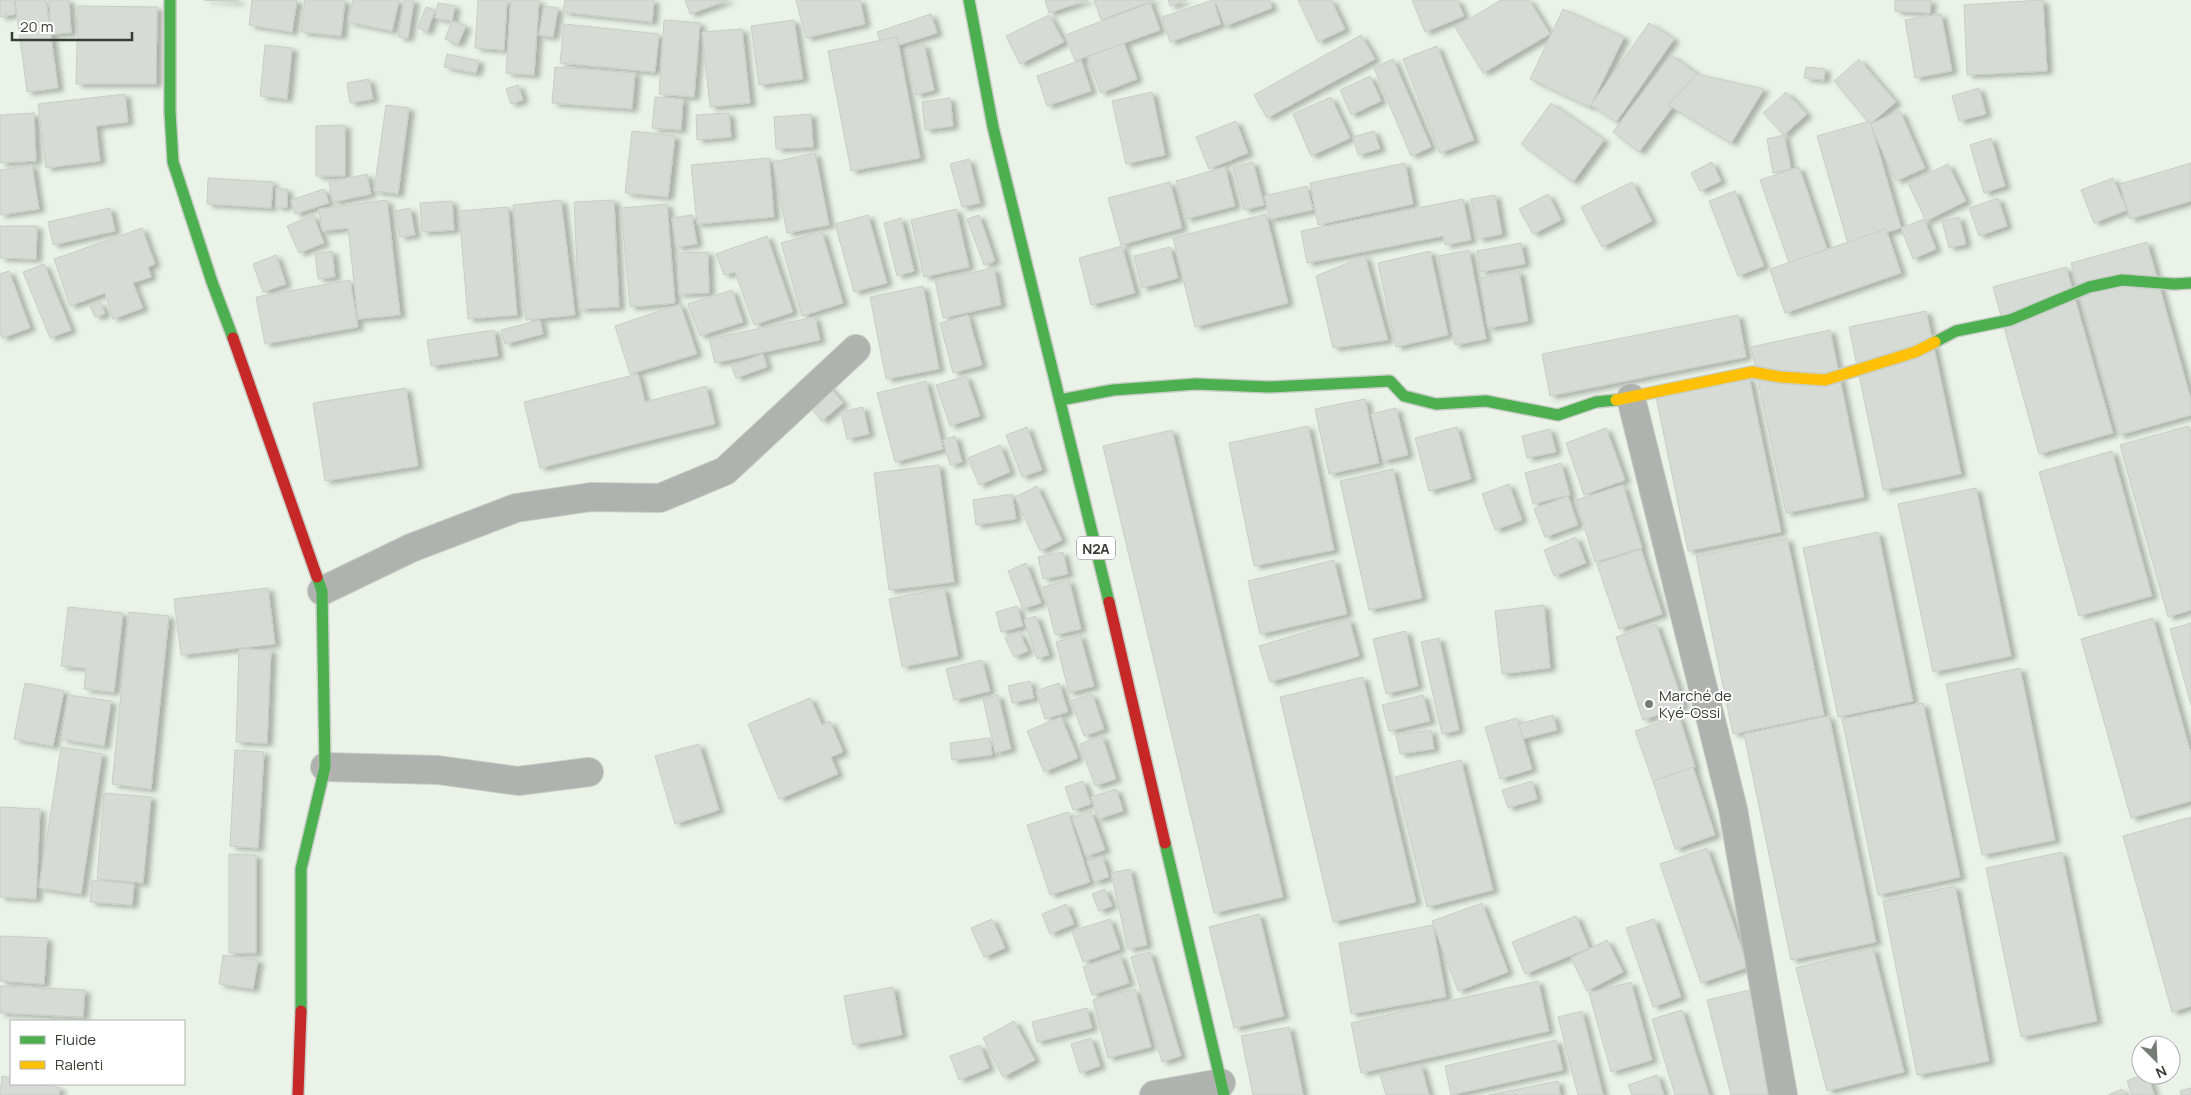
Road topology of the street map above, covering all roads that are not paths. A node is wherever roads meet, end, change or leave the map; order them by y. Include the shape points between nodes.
1 (170, 0) edge
2 (969, 0) edge
3 (2191, 283) edge
4 (856, 349) dead end
5 (1631, 398) junction
6 (1060, 400) junction
7 (322, 591) junction
8 (325, 767) junction
9 (588, 772) dead end
10 (1222, 1089) edge
11 (298, 1095) edge
12 (1154, 1095) edge
13 (1783, 1095) edge

1 - 7 main road via 173,162 212,282 256,397
2 - 6 main road, N2A via 993,127
3 - 5 main road via 2122,280 2089,287 2010,320 1956,331 1915,352 1825,380 1752,372
4 - 7 street via 725,471 660,498 591,497 516,508 411,548
5 - 6 main road via 1596,402 1558,415 1486,401 1436,404 1404,396 1390,381 1268,387 1196,384 1113,390
5 - 13 street via 1733,808
6 - 10 main road, N2A
7 - 8 main road
8 - 9 street via 438,770 518,780
8 - 11 main road via 301,869
10 - 12 street

